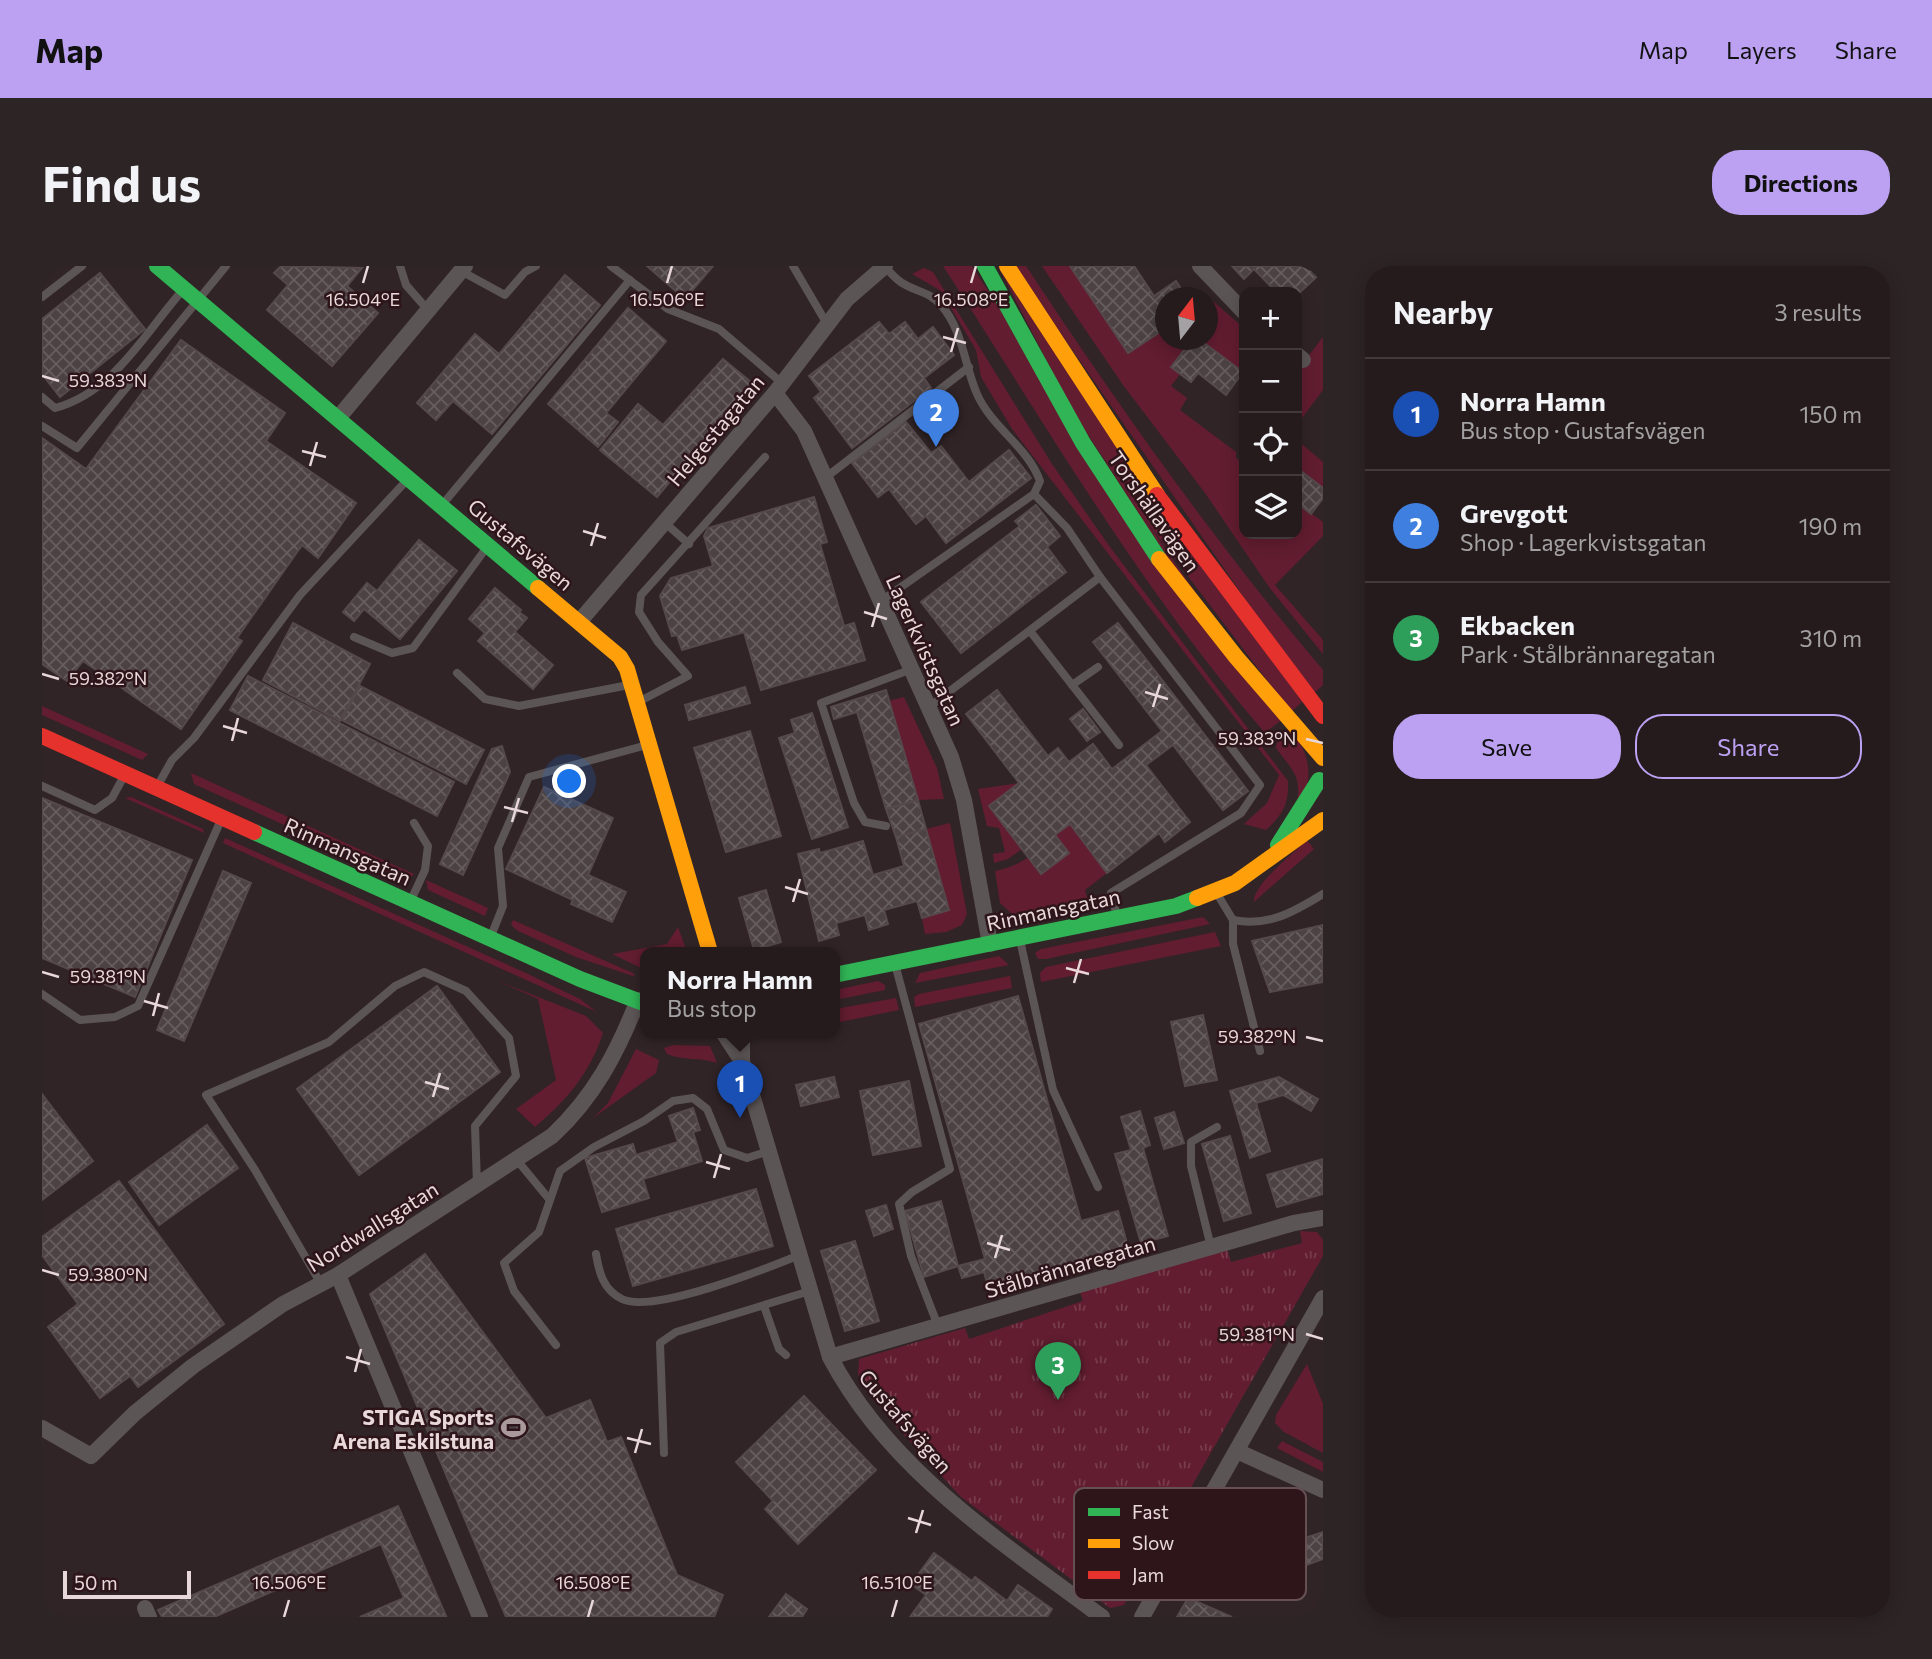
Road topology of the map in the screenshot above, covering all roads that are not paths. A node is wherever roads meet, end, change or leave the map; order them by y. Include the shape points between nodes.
1 (82, 266) edge
2 (157, 266) edge
3 (226, 266) edge
4 (400, 266) edge
5 (536, 266) edge
6 (611, 266) edge
7 (793, 266) edge
8 (884, 266) edge
9 (985, 266) edge
10 (1007, 266) edge
11 (1200, 266) edge
12 (463, 269) edge
13 (630, 280) junction
14 (184, 289) junction
15 (42, 298) edge
16 (199, 302) junction
17 (1239, 307) edge
18 (428, 310) junction
19 (827, 326) junction
20 (969, 367) junction
21 (778, 388) junction
22 (42, 397) edge
23 (339, 417) junction
24 (42, 426) edge
25 (765, 457) dead end
26 (410, 477) junction
27 (825, 478) junction
28 (1034, 494) junction
29 (442, 505) junction
30 (664, 522) junction
31 (689, 544) junction
32 (489, 545) junction
33 (1100, 578) junction
34 (881, 601) junction
35 (579, 622) junction
36 (1030, 631) junction
37 (354, 637) dead end
38 (1098, 667) dead end
39 (912, 669) junction
40 (457, 673) dead end
41 (632, 685) junction
42 (1072, 685) junction
43 (637, 702) junction
44 (929, 707) junction
45 (1323, 716) edge
46 (42, 736) edge
47 (650, 744) junction
48 (1119, 745) dead end
49 (1323, 758) edge
50 (125, 774) junction
51 (1321, 774) edge
52 (42, 786) edge
53 (157, 788) junction
54 (1323, 799) edge
55 (222, 818) junction
56 (1323, 820) edge
57 (414, 823) dead end
58 (886, 826) dead end
59 (1269, 858) junction
60 (1216, 892) junction
61 (1323, 894) edge
62 (410, 902) junction
63 (1117, 918) junction
64 (1233, 920) junction
65 (1020, 937) junction
66 (489, 939) junction
67 (990, 944) junction
68 (709, 947) edge
69 (894, 962) junction
70 (840, 974) edge
71 (42, 995) edge
72 (640, 999) edge
73 (640, 1006) edge
74 (727, 1038) edge
75 (742, 1038) edge
76 (1260, 1051) dead end
77 (742, 1061) junction
78 (1217, 1127) dead end
79 (769, 1151) junction
80 (516, 1159) junction
81 (477, 1184) junction
82 (1098, 1187) dead end
83 (549, 1199) junction
84 (1323, 1217) edge
85 (1211, 1247) junction
86 (596, 1254) dead end
87 (800, 1255) junction
88 (338, 1275) junction
89 (321, 1284) junction
90 (810, 1291) junction
91 (1323, 1298) edge
92 (764, 1306) junction
93 (938, 1326) junction
94 (556, 1345) dead end
95 (786, 1355) dead end
96 (830, 1357) junction
97 (42, 1428) edge
98 (1239, 1452) junction
99 (664, 1453) dead end
100 (1218, 1488) edge
101 (1323, 1490) edge
102 (1074, 1596) edge
103 (1079, 1600) edge
104 (1152, 1600) edge
105 (480, 1617) edge
106 (1102, 1617) edge
107 (1142, 1617) edge

1 - 15 lane
2 - 14 street, Gustafsvägen
3 - 16 lane
4 - 18 lane via 406,285
5 - 12 lane via 505,295
6 - 13 lane
7 - 19 lane
8 - 19 street, Helgestagatan via 847,299
8 - 20 lane via 947,312
9 - 49 street, Torshällavägen via 1071,424 1156,553 1236,657
10 - 45 street, Torshällavägen via 1135,465
11 - 17 street
12 - 18 street
13 - 21 lane via 668,309 719,329
13 - 29 lane
14 - 16 street, Gustafsvägen
14 - 22 lane via 111,376 72,403 55,408
16 - 23 street, Gustafsvägen
16 - 24 lane via 76,448
18 - 23 street
19 - 21 street, Helgestagatan
20 - 27 lane
20 - 28 lane via 977,395 992,419 1037,473 1040,481
21 - 27 street, Lagerkvistsgatan
21 - 30 street, Helgestagatan
23 - 26 street, Gustafsvägen
25 - 31 lane
26 - 29 street, Gustafsvägen
26 - 53 lane via 300,595 194,738 175,756
27 - 34 street, Lagerkvistsgatan
28 - 33 lane via 1067,528
28 - 34 lane
29 - 32 street, Gustafsvägen
30 - 31 lane
30 - 35 street, Helgestagatan
31 - 43 lane via 641,595 639,612 688,676
32 - 35 street, Gustafsvägen
32 - 37 lane via 413,648 392,653
33 - 36 lane
33 - 63 lane via 1260,785 1241,813 1111,892
34 - 39 street, Lagerkvistsgatan
35 - 41 street, Gustafsvägen via 620,657
36 - 42 lane
36 - 44 lane
38 - 42 lane
39 - 44 street, Lagerkvistsgatan
39 - 58 lane via 821,703 853,803 865,822
40 - 41 lane via 485,699 519,706
41 - 43 street, Gustafsvägen
42 - 48 lane
43 - 47 street, Gustafsvägen
44 - 67 street, Lagerkvistsgatan via 964,800
46 - 50 street, Rinmansgatan
47 - 66 lane via 529,777 498,848 503,906
47 - 68 street, Gustafsvägen
50 - 52 lane via 112,797 95,810
50 - 53 street, Rinmansgatan
51 - 54 street
51 - 59 street, Rinmansgatan
53 - 55 street, Rinmansgatan
55 - 62 street, Rinmansgatan
55 - 71 lane via 138,1006 115,1017 80,1020
56 - 59 street, Rinmansgatan
57 - 62 lane via 428,846 425,870
59 - 60 street, Rinmansgatan
60 - 63 street, Rinmansgatan
60 - 64 lane
61 - 64 lane via 1288,916 1251,924
62 - 66 street, Rinmansgatan
63 - 65 street, Rinmansgatan
64 - 76 lane via 1233,944
65 - 67 street, Rinmansgatan
65 - 82 lane via 1053,1090
66 - 72 street, Rinmansgatan via 592,984
67 - 69 street, Rinmansgatan
69 - 70 street, Rinmansgatan
69 - 93 lane via 950,1168 899,1204 911,1256
73 - 80 street, Nordwallsgatan via 604,1076 573,1117
74 - 77 street, Gustafsvägen
75 - 77 street, Gustafsvägen
77 - 79 street, Gustafsvägen
78 - 85 lane via 1191,1142 1191,1166
79 - 83 lane via 747,1158 724,1150 707,1109 693,1098 673,1101 560,1171
79 - 87 street, Gustafsvägen
80 - 81 street, Nordwallsgatan
80 - 83 lane
81 - 88 street, Nordwallsgatan
81 - 89 lane via 475,1126 516,1076 509,1038 466,991 424,972 395,986 329,1042 206,1095
83 - 94 lane via 539,1232 504,1263 514,1291
84 - 85 street, Stålbrännaregatan
85 - 93 street, Stålbrännaregatan
86 - 87 lane via 600,1279 621,1299 650,1303
87 - 90 street, Gustafsvägen
88 - 89 street, Nordwallsgatan
88 - 105 street
89 - 97 street, Nordwallsgatan via 283,1304 193,1366 91,1456
90 - 92 lane
90 - 96 street, Gustafsvägen
91 - 98 street
92 - 95 lane via 779,1349
92 - 99 lane via 676,1332 660,1343
93 - 96 street, Stålbrännaregatan
96 - 102 street, Gustafsvägen via 846,1388 932,1484
98 - 100 street
98 - 101 street
103 - 106 street, Gustafsvägen
104 - 107 street

